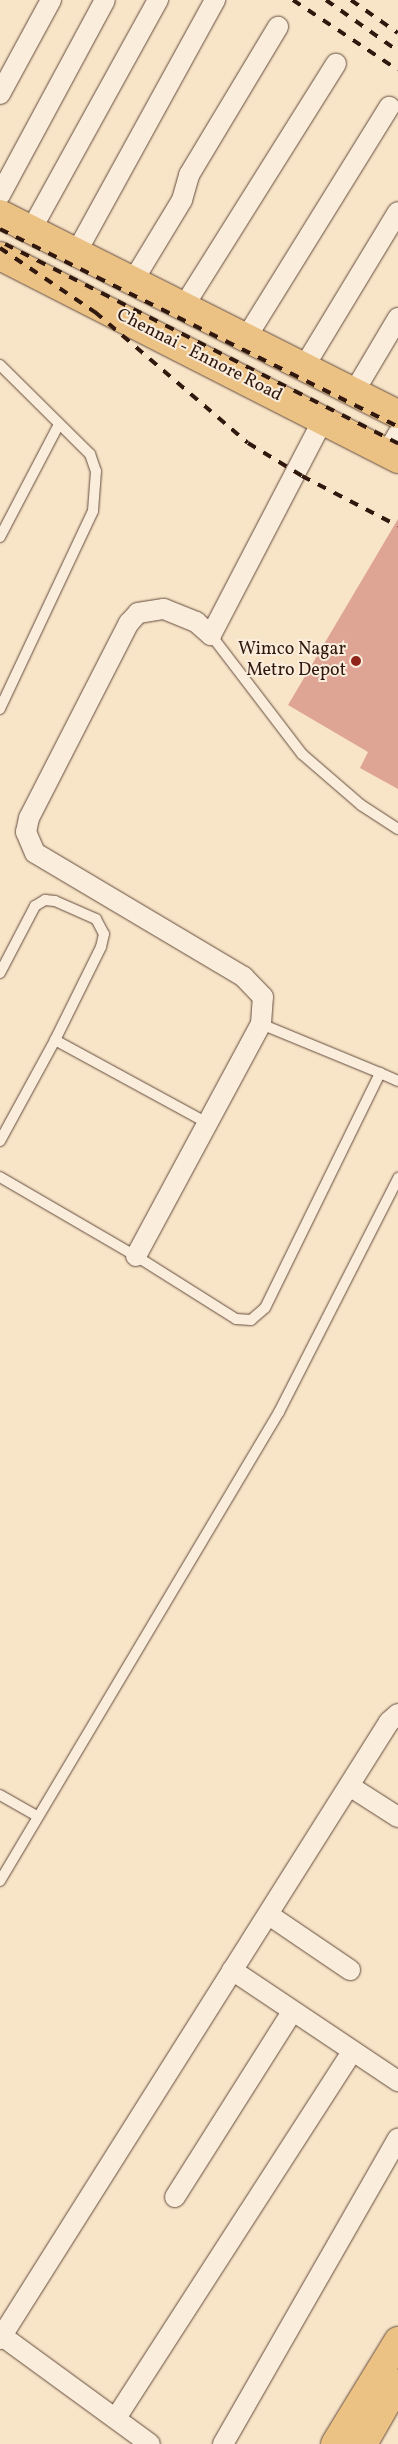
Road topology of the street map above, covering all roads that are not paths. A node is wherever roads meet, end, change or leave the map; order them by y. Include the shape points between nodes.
1 (51, 0) edge
2 (105, 0) edge
3 (158, 0) edge
4 (215, 0) edge
5 (278, 27) dead end
6 (336, 64) dead end
7 (0, 94) edge
8 (389, 107) dead end
9 (0, 195) edge
10 (398, 212) edge
11 (0, 214) edge
12 (31, 230) junction
13 (76, 252) junction
14 (2, 262) edge
15 (133, 281) junction
16 (184, 306) junction
17 (398, 318) edge
18 (246, 338) junction
19 (0, 365) edge
20 (304, 367) junction
21 (354, 392) junction
22 (398, 414) edge
23 (323, 420) junction
24 (59, 424) junction
25 (394, 449) edge
26 (0, 537) edge
27 (211, 635) junction
28 (0, 709) edge
29 (398, 829) edge
30 (0, 973) edge
31 (261, 1024) junction
32 (55, 1040) junction
33 (380, 1073) junction
34 (398, 1080) edge
35 (209, 1124) junction
36 (0, 1141) edge
37 (0, 1177) edge
38 (398, 1178) edge
39 (136, 1256) junction
40 (398, 1714) edge
41 (351, 1787) junction
42 (0, 1795) edge
43 (37, 1816) junction
44 (398, 1817) edge
45 (0, 1880) edge
46 (269, 1915) junction
47 (232, 1970) junction
48 (350, 1970) dead end
49 (292, 2012) junction
50 (352, 2052) junction
51 (398, 2081) edge
52 (398, 2139) edge
53 (175, 2197) dead end
54 (1, 2338) edge
55 (398, 2341) edge
56 (398, 2383) edge
57 (116, 2418) junction
58 (150, 2444) edge
59 (224, 2444) edge
60 (334, 2444) edge
61 (363, 2444) edge

1 - 7 street
2 - 9 street
3 - 12 street
4 - 13 street
5 - 15 street via 189,175 182,200
6 - 16 street
8 - 18 street
10 - 20 street
11 - 12 main road, Chennai - Ennore Road
12 - 13 main road, Chennai - Ennore Road
13 - 15 main road, Chennai - Ennore Road
14 - 23 main road, Chennai - Ennore Road
15 - 16 main road, Chennai - Ennore Road
16 - 18 main road, Chennai - Ennore Road
17 - 21 street
18 - 20 main road, Chennai - Ennore Road
19 - 24 lane
20 - 21 main road, Chennai - Ennore Road
21 - 22 main road, Chennai - Ennore Road
23 - 25 main road, Chennai - Ennore Road
23 - 27 street
24 - 26 lane
24 - 28 lane via 90,454 96,472 93,510
27 - 29 lane via 302,754 361,805
27 - 31 street via 196,622 164,609 138,613 129,623 33,810 26,832 36,853 50,864 142,914 255,986 263,997
30 - 32 lane via 35,906 45,900 55,901 96,920 104,934 101,947
31 - 33 lane
31 - 35 street
32 - 35 lane
32 - 36 lane
33 - 34 lane
33 - 39 lane via 259,1315 251,1320 236,1319
35 - 39 street
37 - 39 lane
38 - 43 lane via 279,1412
40 - 41 street via 389,1722
41 - 44 street
41 - 46 street
42 - 43 lane
43 - 45 lane
46 - 47 street
46 - 48 street
47 - 49 street
47 - 54 street
49 - 50 street
49 - 53 street
50 - 51 street
50 - 57 street
52 - 59 street
54 - 57 street
55 - 60 main road
56 - 61 main road
57 - 58 street

